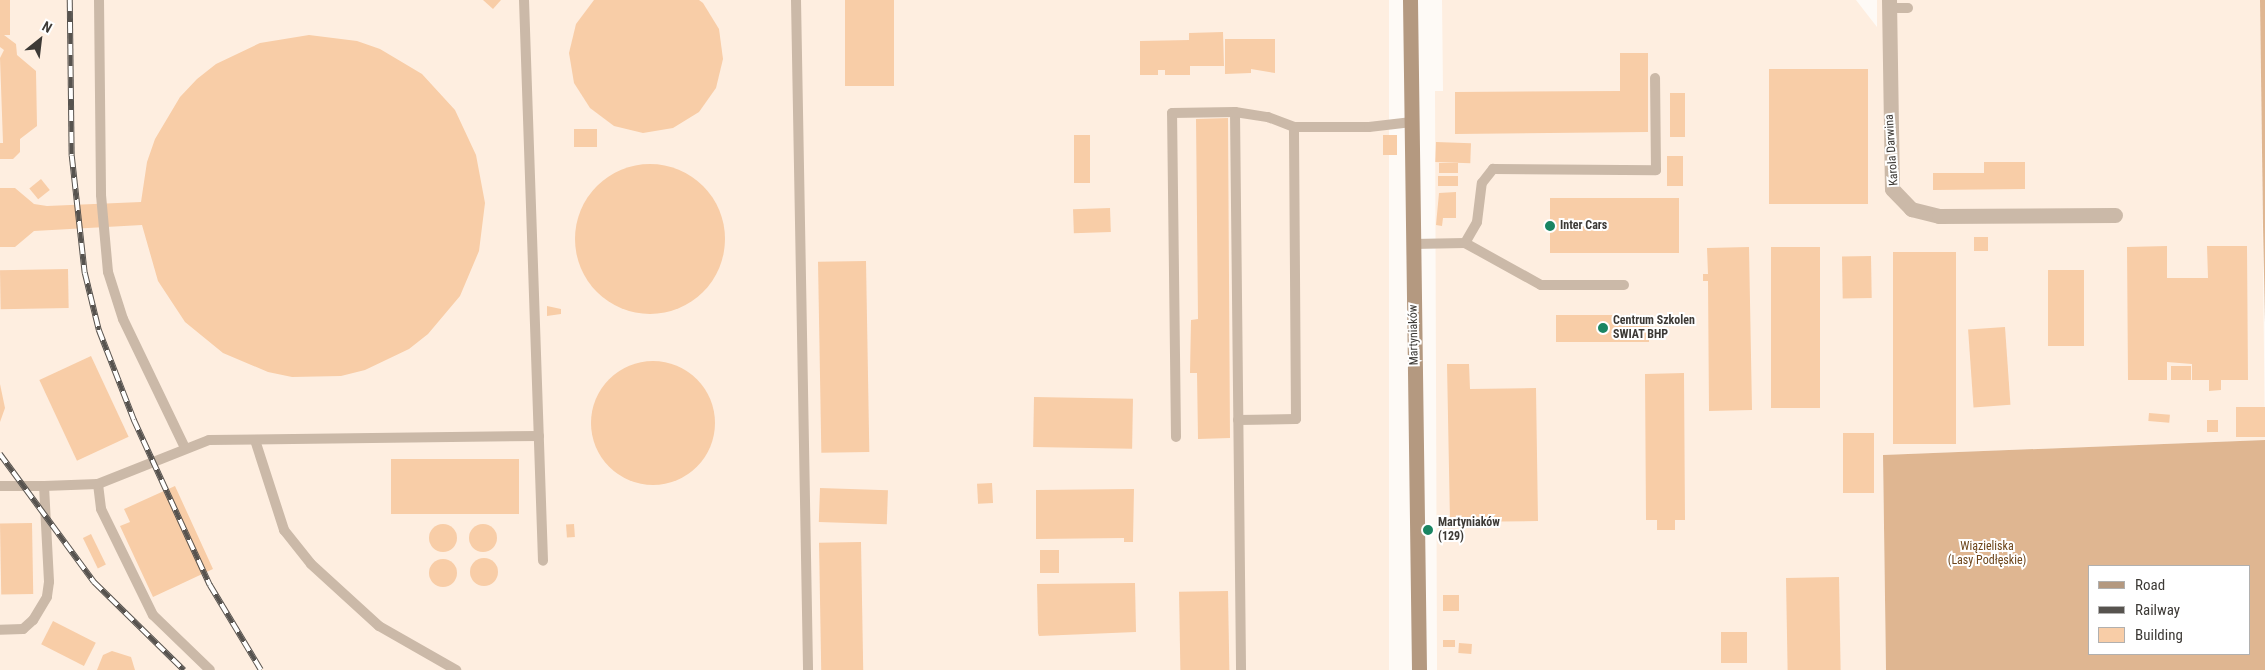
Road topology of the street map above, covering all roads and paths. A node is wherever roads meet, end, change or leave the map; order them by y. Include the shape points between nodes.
1 (99, 0) edge
2 (524, 0) edge
3 (796, 0) edge
4 (1410, 0) edge
5 (1889, 4) edge
6 (1908, 8) dead end
7 (1655, 78) dead end
8 (1235, 112) junction
9 (1412, 122) junction
10 (1294, 127) junction
11 (2115, 215) dead end
12 (1465, 243) junction
13 (1413, 244) junction
14 (1624, 285) dead end
15 (1238, 420) junction
16 (539, 436) junction
17 (1176, 437) dead end
18 (255, 440) junction
19 (185, 448) junction
20 (98, 484) junction
21 (0, 486) edge
22 (44, 486) junction
23 (543, 561) dead end
24 (0, 630) edge
25 (210, 670) edge
26 (456, 670) edge
27 (808, 670) edge
28 (1241, 670) edge
29 (1419, 670) edge

1 - 19 lane via 101,195 108,272 123,319
2 - 16 lane
3 - 27 lane
4 - 9 main road, Martyniaków
5 - 6 lane
5 - 11 street, Karola Darwina via 1892,189 1911,209 1939,216
7 - 12 lane via 1656,170 1493,169 1482,183 1477,222
8 - 10 lane via 1268,117
8 - 15 lane
8 - 17 lane via 1172,113
9 - 10 lane via 1369,127
9 - 13 main road, Martyniaków
10 - 15 lane via 1296,419
12 - 13 lane
12 - 14 lane via 1541,285
13 - 29 main road, Martyniaków
15 - 28 lane
16 - 18 lane
16 - 23 lane
18 - 19 lane via 209,440
18 - 26 lane via 284,530 311,564 379,626
19 - 20 lane
20 - 22 lane
20 - 25 lane via 101,509 153,615
21 - 22 lane
22 - 24 lane via 47,597 22,629

